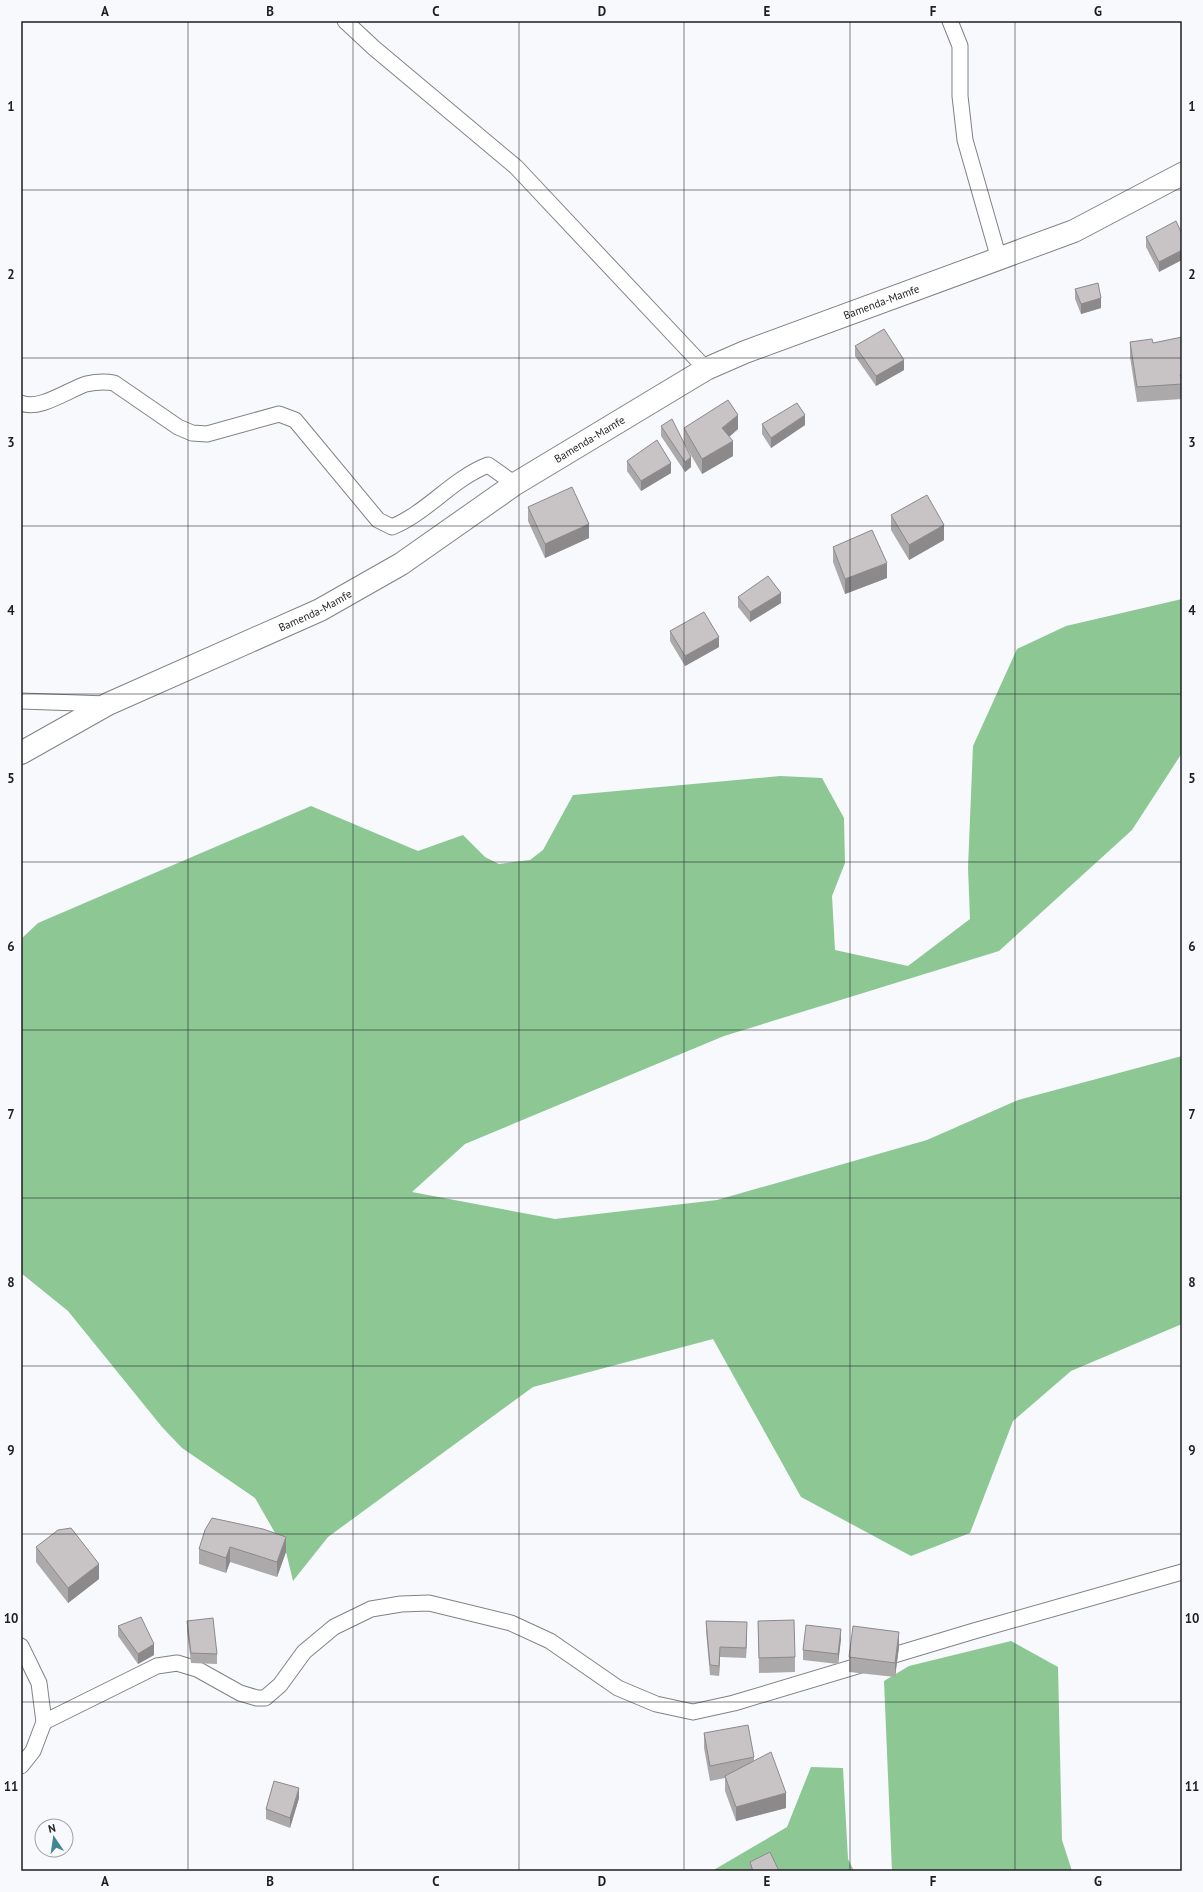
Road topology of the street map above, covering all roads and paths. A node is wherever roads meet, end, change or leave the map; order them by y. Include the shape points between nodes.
1 (345, 21) edge
2 (950, 21) edge
3 (1182, 174) edge
4 (998, 259) junction
5 (706, 368) junction
6 (21, 403) edge
7 (514, 484) junction
8 (21, 701) edge
9 (108, 704) junction
10 (21, 753) edge
11 (1182, 1572) edge
12 (21, 1646) edge
13 (44, 1722) junction
14 (21, 1766) edge

1 - 5 street via 516,167
2 - 4 street via 960,46 960,96 965,140
3 - 4 highway, Bamenda-Mamfe via 1074,231
4 - 5 highway, Bamenda-Mamfe
5 - 7 highway, Bamenda-Mamfe
6 - 7 street via 27,406 39,404 86,384 104,381 114,383 178,427 192,433 207,434 279,414 295,420 378,520 392,527 408,520 474,470 488,465
7 - 9 highway, Bamenda-Mamfe via 401,564 320,610
8 - 9 street
9 - 10 highway, Bamenda-Mamfe
11 - 13 street via 974,1630 734,1703 693,1712 656,1704 618,1688 550,1641 511,1623 422,1603 370,1609 334,1627 304,1652 280,1686 265,1698 240,1693 197,1669 177,1662 157,1666
12 - 13 street via 39,1683
13 - 14 street via 33,1750

